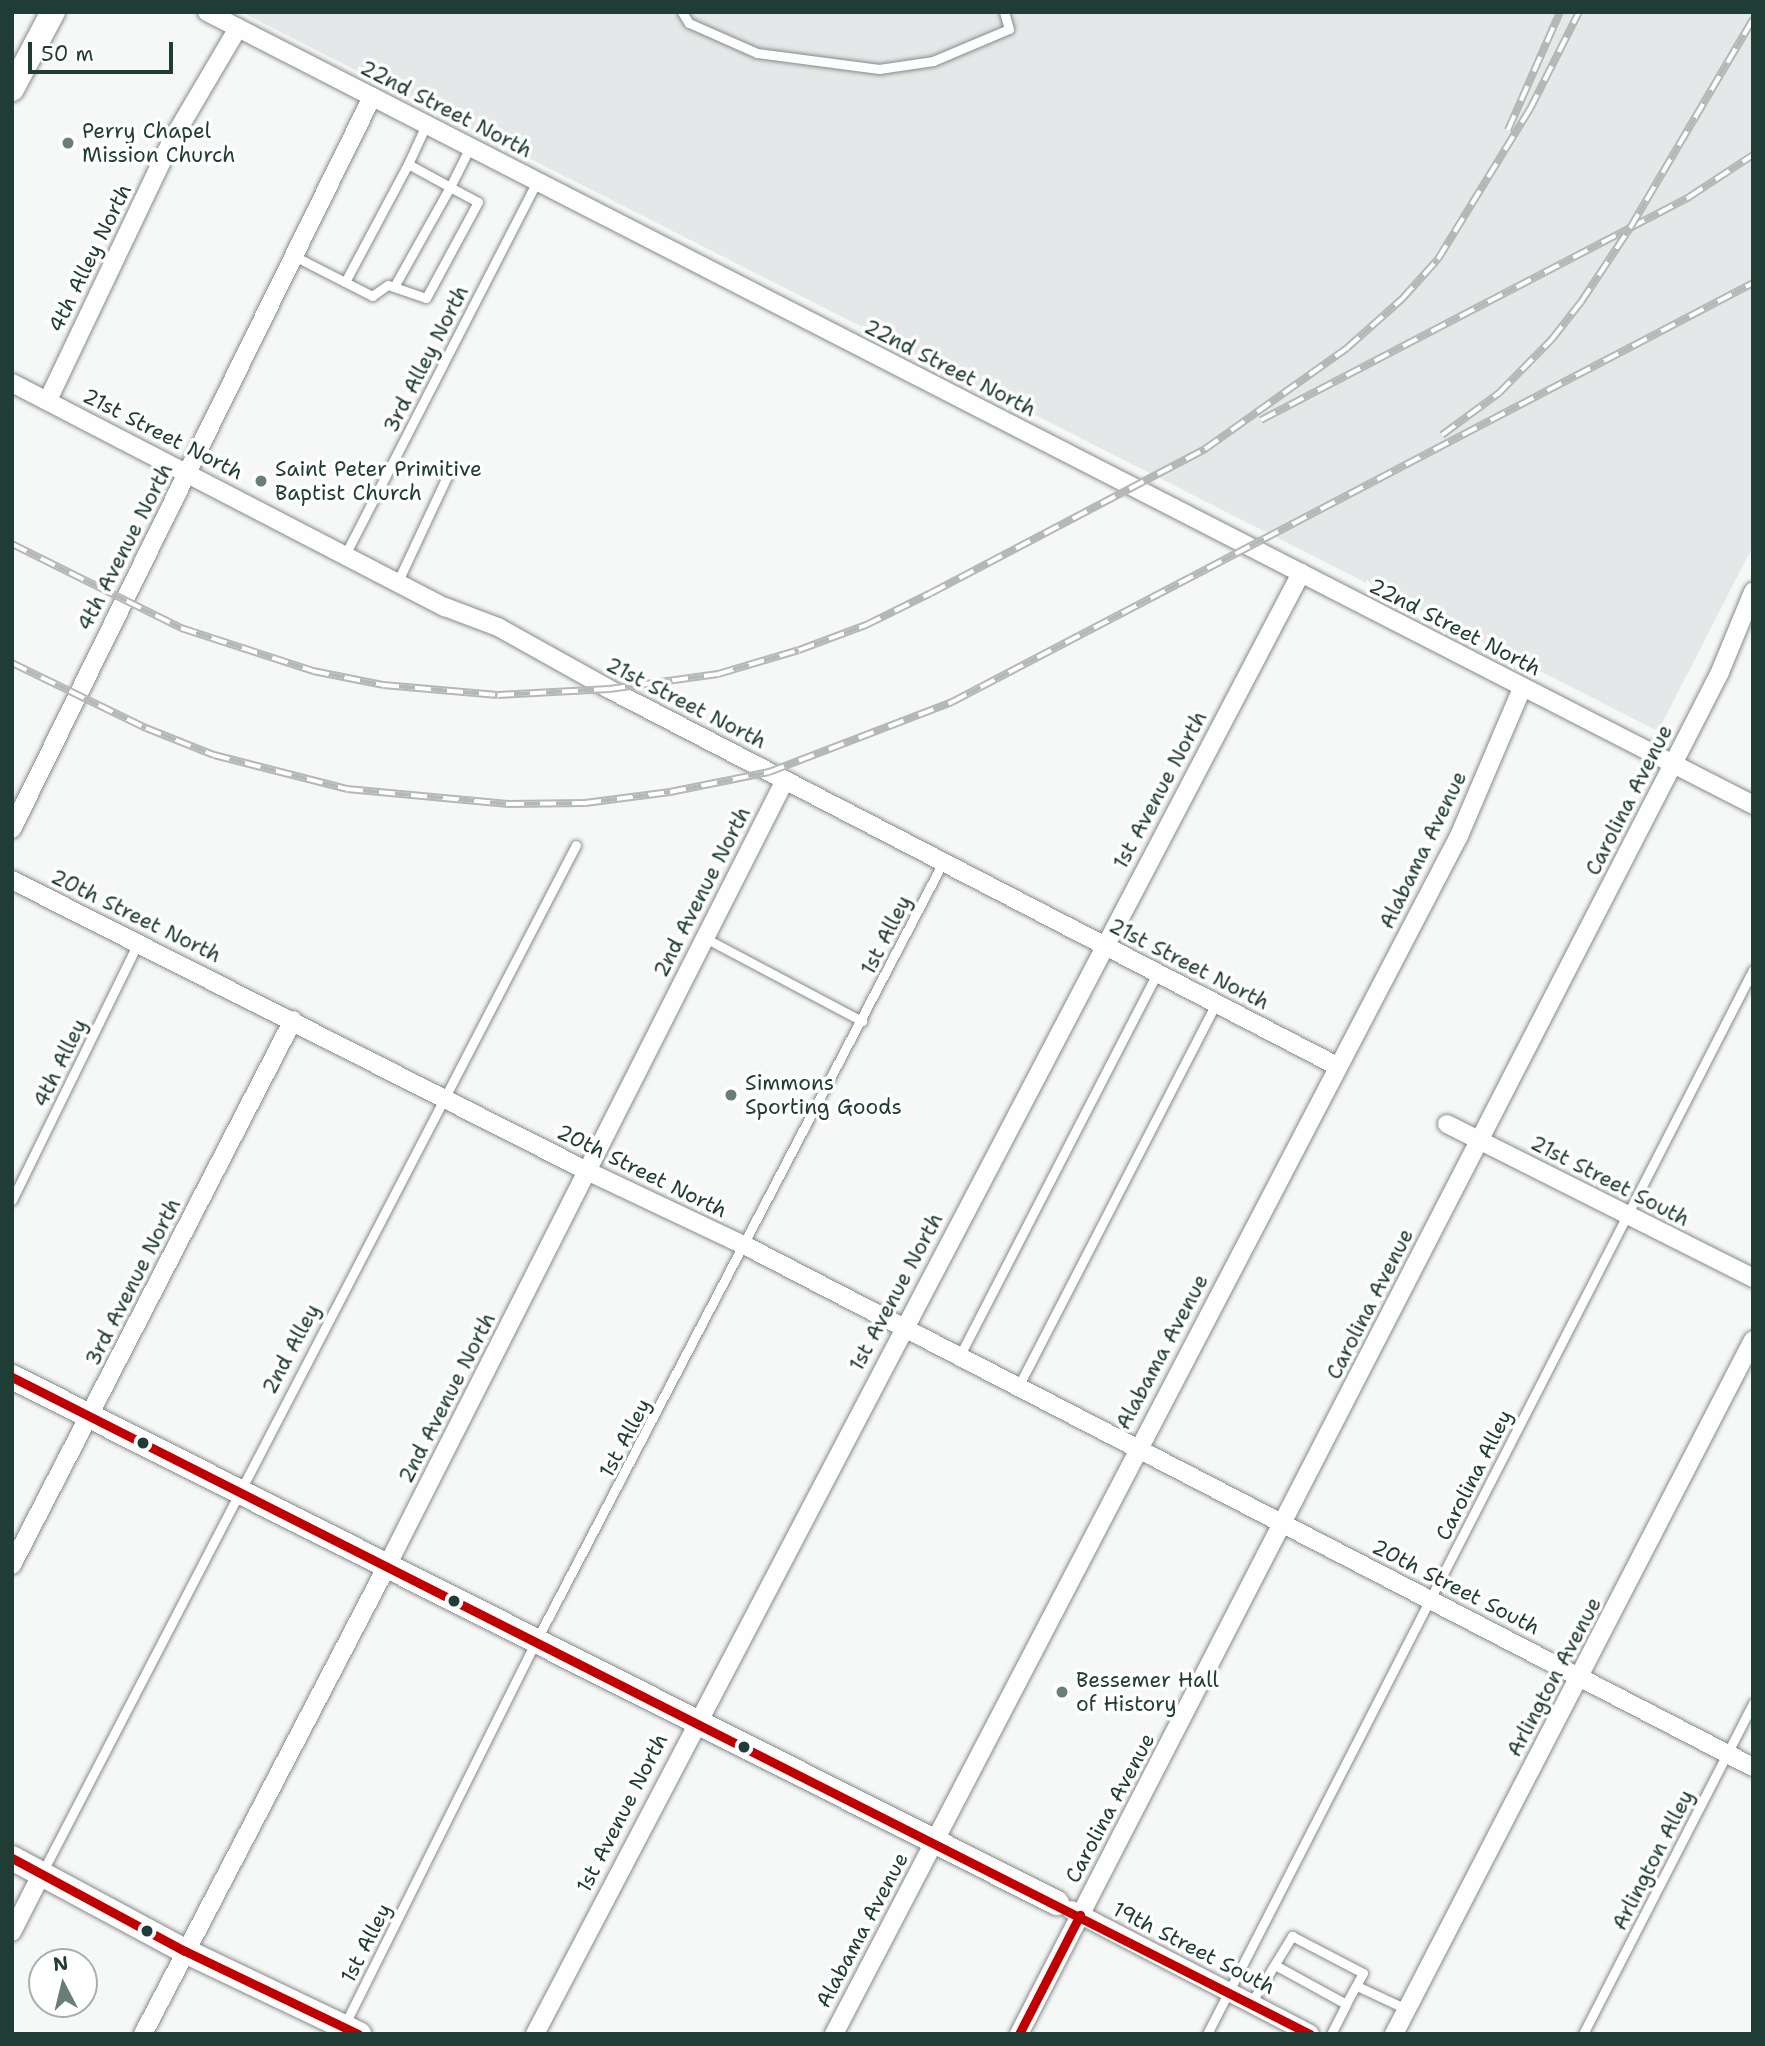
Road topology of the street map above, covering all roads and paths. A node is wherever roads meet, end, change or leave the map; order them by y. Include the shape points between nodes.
1 (52, 12) edge
2 (206, 12) edge
3 (682, 12) edge
4 (1004, 12) edge
5 (238, 28) junction
6 (12, 89) edge
7 (372, 97) junction
8 (426, 125) junction
9 (470, 147) junction
10 (408, 164) junction
11 (537, 181) junction
12 (450, 187) junction
13 (294, 256) junction
14 (345, 282) junction
15 (395, 285) junction
16 (12, 383) edge
17 (48, 400) junction
18 (451, 468) dead end
19 (188, 473) junction
20 (345, 553) junction
21 (1301, 573) junction
22 (398, 581) junction
23 (1753, 592) edge
24 (1521, 688) junction
25 (1673, 764) junction
26 (785, 780) junction
27 (1753, 805) edge
28 (12, 829) edge
29 (576, 845) dead end
30 (944, 860) junction
31 (12, 880) edge
32 (705, 938) junction
33 (138, 943) junction
34 (1104, 945) junction
35 (1753, 970) edge
36 (1157, 972) junction
37 (1216, 1003) junction
38 (293, 1020) junction
39 (862, 1021) junction
40 (1338, 1066) junction
41 (444, 1097) junction
42 (1447, 1124) dead end
43 (1478, 1141) junction
44 (587, 1171) junction
45 (12, 1200) edge
46 (1627, 1215) junction
47 (747, 1246) junction
48 (1753, 1278) edge
49 (903, 1328) junction
50 (1753, 1340) edge
51 (959, 1357) junction
52 (12, 1377) edge
53 (1018, 1387) junction
54 (89, 1417) junction
55 (1138, 1448) junction
56 (237, 1491) junction
57 (1249, 1508) joint
58 (1283, 1526) junction
59 (12, 1565) edge
60 (387, 1566) junction
61 (1430, 1599) junction
62 (536, 1641) junction
63 (1581, 1676) junction
64 (1753, 1703) edge
65 (695, 1721) junction
66 (1727, 1753) junction
67 (1753, 1767) edge
68 (935, 1842) junction
69 (12, 1858) edge
70 (43, 1873) junction
71 (1057, 1903) joint
72 (1080, 1915) junction
73 (12, 1932) edge
74 (185, 1951) junction
75 (1275, 1965) junction
76 (1357, 1986) junction
77 (1229, 1992) junction
78 (1251, 2003) junction
79 (1346, 2004) junction
80 (1406, 2009) junction
81 (348, 2031) edge
82 (143, 2034) edge
83 (535, 2034) edge
84 (834, 2034) edge
85 (1019, 2034) edge
86 (1207, 2034) edge
87 (1310, 2034) edge
88 (1331, 2034) edge
89 (1394, 2034) edge
90 (1583, 2034) edge

1 - 6 street
2 - 5 street, 22nd Street North
3 - 4 lane via 689,23 757,53 879,69 933,61 1009,29
5 - 7 street, 22nd Street North
5 - 17 street, 4th Alley North via 172,141
7 - 8 street, 22nd Street North
7 - 13 street, 4th Avenue North
8 - 9 street, 22nd Street North
8 - 10 lane
9 - 11 street, 22nd Street North
9 - 12 lane
10 - 12 lane
10 - 14 lane
11 - 20 lane, 3rd Alley North
11 - 21 street, 22nd Street North
12 - 15 lane
12 - 15 lane via 478,202 426,298
13 - 14 lane
13 - 19 street, 4th Avenue North
14 - 15 lane via 372,296
16 - 17 street, 21st Street North
17 - 19 street, 21st Street North
18 - 22 lane
19 - 20 street, 21st Street North
19 - 28 street, 4th Avenue North
20 - 22 street, 21st Street North
21 - 24 street, 22nd Street North
21 - 34 street, 1st Avenue North
22 - 26 street, 21st Street North via 445,607 498,627
23 - 25 street, Carolina Avenue via 1720,672
24 - 25 street, 22nd Street North
24 - 40 street, Alabama Avenue via 1459,836
25 - 27 street, 22nd Street North
25 - 43 street, Carolina Avenue
26 - 30 street, 21st Street North
26 - 32 street, 2nd Avenue North
29 - 41 lane, 2nd Alley
30 - 34 street, 21st Street North
30 - 39 lane, 1st Alley
31 - 33 street, 20th Street North
32 - 39 lane
32 - 44 street, 2nd Avenue North
33 - 38 street, 20th Street North
33 - 45 lane, 4th Alley
34 - 36 street, 21st Street North
34 - 49 street, 1st Avenue North
35 - 46 lane, Carolina Alley
36 - 37 street, 21st Street North
36 - 51 lane
37 - 40 street, 21st Street North
37 - 53 lane
38 - 41 street, 20th Street North
38 - 54 street, 3rd Avenue North
39 - 47 lane, 1st Alley
40 - 55 street, Alabama Avenue
41 - 44 street, 20th Street North
41 - 56 lane, 2nd Alley
42 - 43 street, 21st Street South
43 - 46 street, 21st Street South
43 - 58 street, Carolina Avenue
44 - 47 street, 20th Street North
44 - 60 street, 2nd Avenue North
46 - 48 street, 21st Street South
46 - 61 lane, Carolina Alley
47 - 49 street, 20th Street North
47 - 62 lane, 1st Alley
49 - 51 street, 20th Street North
49 - 65 street, 1st Avenue North
50 - 63 street, Arlington Avenue
51 - 53 street, 20th Street North
52 - 54 street
53 - 55 street, 20th Street North
54 - 56 street
54 - 59 street, 3rd Avenue North
55 - 57 street, 20th Street North
55 - 68 street, Alabama Avenue
56 - 60 street
56 - 70 lane, 2nd Alley
57 - 58 street, 20th Street South
58 - 61 street, 20th Street South
58 - 72 street, Carolina Avenue
60 - 62 street
60 - 74 street, 2nd Avenue North
61 - 63 street, 20th Street South
61 - 77 lane, Carolina Alley
62 - 65 street
62 - 81 lane, 1st Alley
63 - 66 street, 20th Street South
63 - 80 street, Arlington Avenue
64 - 66 lane, Arlington Alley
65 - 68 street
65 - 83 street, 1st Avenue North
66 - 67 street, 20th Street South
66 - 90 lane, Arlington Alley
68 - 71 street
68 - 84 street, Alabama Avenue
69 - 70 street
70 - 73 street
70 - 74 street
71 - 72 street, 19th Street South
72 - 77 street, 19th Street South
72 - 85 street, Carolina Avenue
74 - 81 street
74 - 82 street, 2nd Avenue North
75 - 76 lane via 1292,1936 1363,1973
75 - 78 lane
75 - 79 lane
76 - 79 lane
76 - 80 lane
77 - 78 street, 19th Street South
77 - 86 lane, Carolina Alley
78 - 87 street, 19th Street South
79 - 88 lane
80 - 89 street, Arlington Avenue

